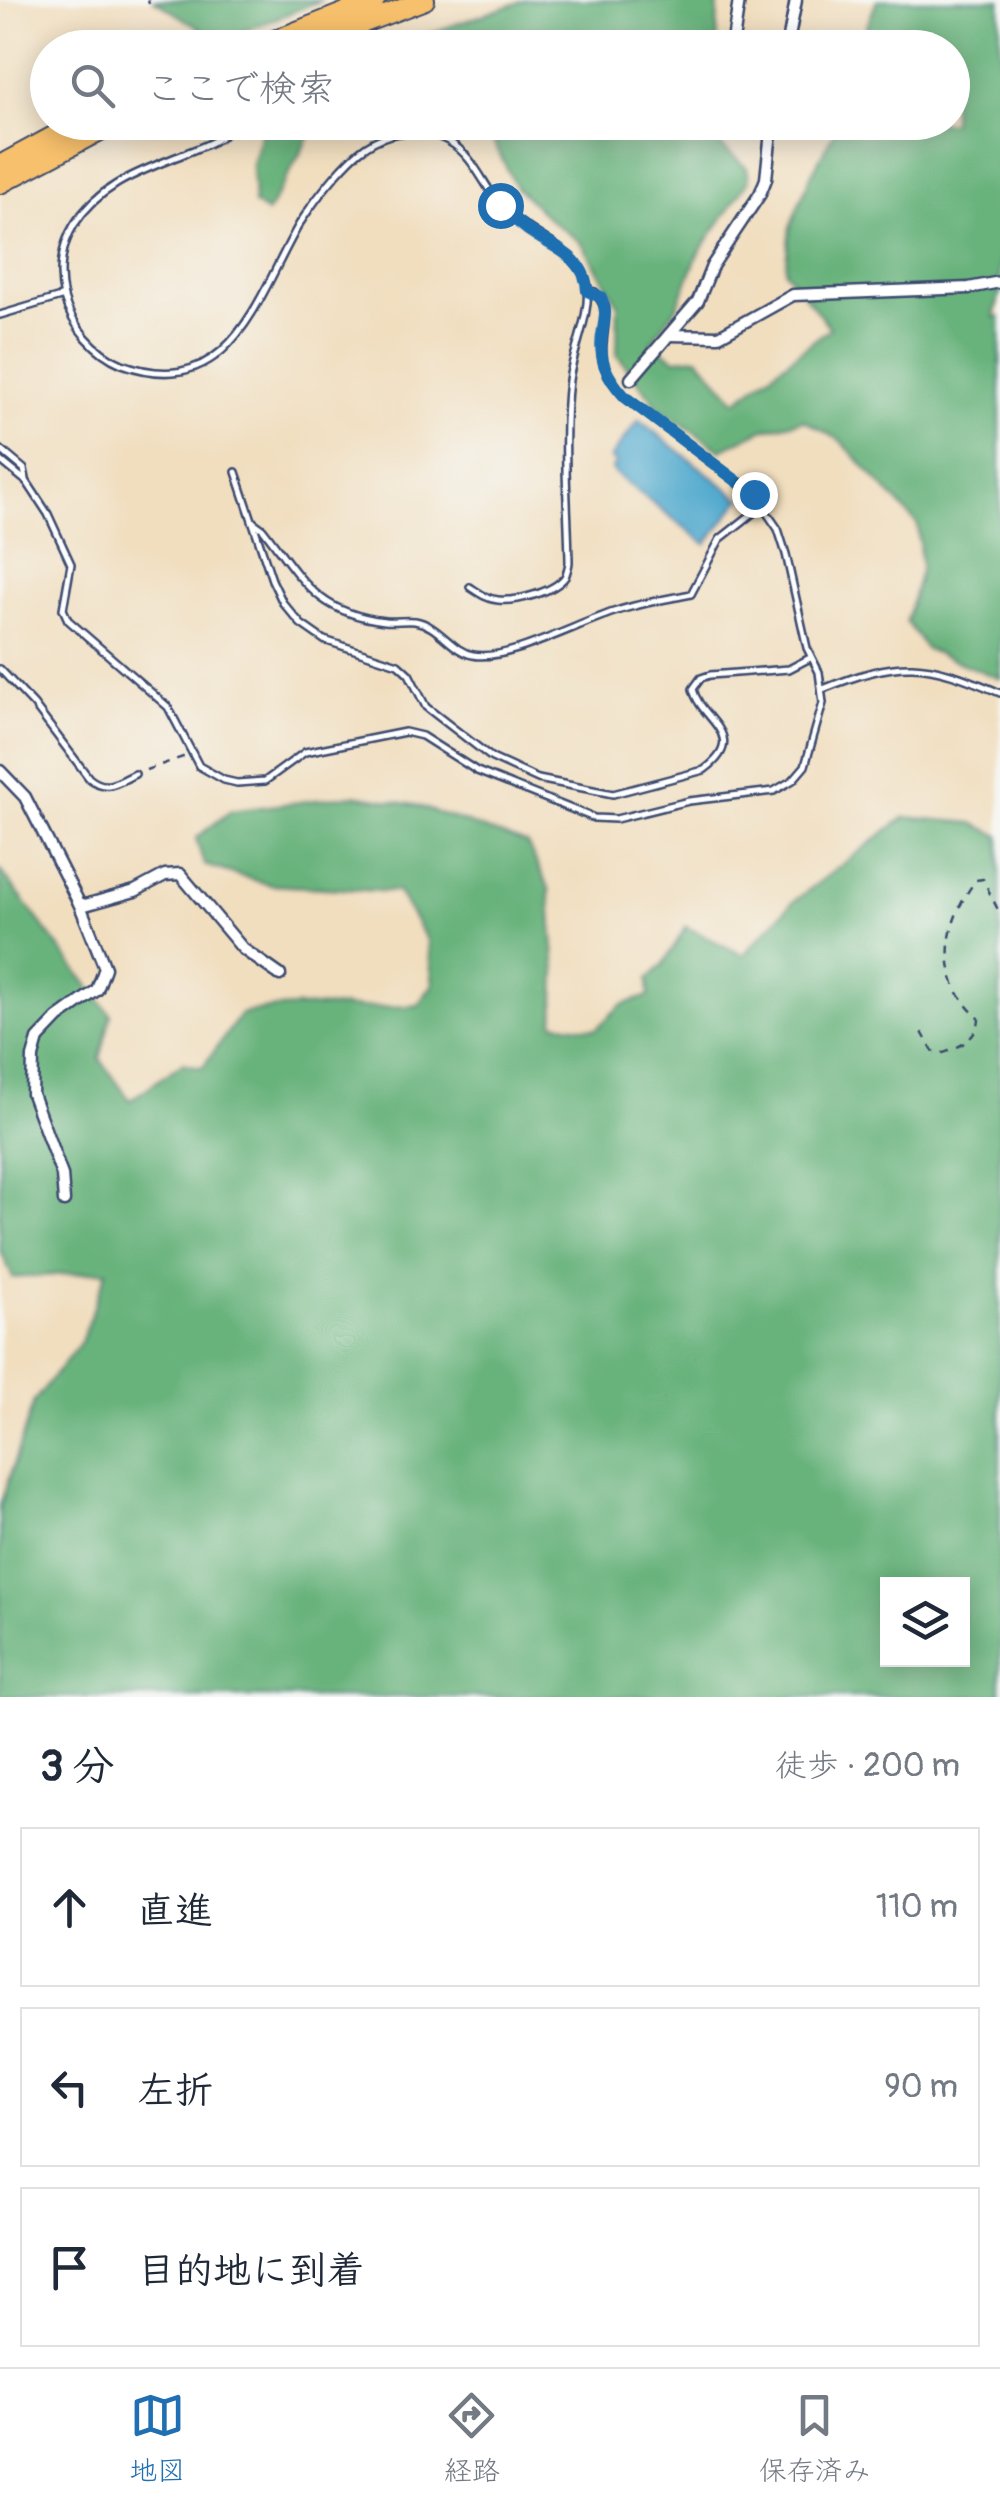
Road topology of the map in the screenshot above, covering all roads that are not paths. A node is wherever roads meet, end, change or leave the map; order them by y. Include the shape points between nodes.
1 (376, 0) edge
2 (425, 0) edge
3 (739, 0) edge
4 (796, 0) edge
5 (300, 30) edge
6 (346, 30) edge
7 (735, 30) edge
8 (790, 30) edge
9 (46, 140) edge
10 (84, 140) edge
11 (215, 140) edge
12 (378, 140) edge
13 (443, 140) edge
14 (770, 140) edge
15 (0, 165) edge
16 (0, 184) edge
17 (1000, 282) edge
18 (587, 291) junction
19 (64, 296) junction
20 (0, 315) edge
21 (670, 335) junction
22 (631, 379) dead end
23 (0, 449) edge
24 (0, 460) edge
25 (236, 472) dead end
26 (27, 482) junction
27 (762, 506) junction
28 (250, 520) junction
29 (470, 587) dead end
30 (810, 658) junction
31 (0, 669) edge
32 (823, 689) junction
33 (1000, 693) edge
34 (0, 772) edge
35 (134, 774) road end
36 (79, 903) junction
37 (280, 975) dead end
38 (64, 1202) dead end

1 - 5 main road
2 - 6 main road
3 - 7 street
4 - 8 street
9 - 15 main road
10 - 16 main road
11 - 19 lane via 123,178 93,200 64,246
12 - 19 lane via 359,150 324,190 241,333 217,357 170,372 134,368 114,360 76,327
13 - 18 lane via 472,162 510,216 573,258
14 - 21 street via 760,194 712,266 698,302
17 - 21 street via 793,295 718,336
18 - 27 lane via 605,306 600,350 609,379
18 - 29 lane via 569,380 566,576 517,599 499,600
19 - 20 lane
21 - 22 street
23 - 26 lane via 24,469
24 - 26 lane
25 - 28 lane
26 - 32 lane via 72,564 63,608 68,620 168,707 210,774 237,783 265,780 306,752 404,732 575,812 616,819 689,802 758,796 793,780 814,745
27 - 28 lane via 720,538 691,594 618,610 492,656 471,655 433,627 341,612 324,603
27 - 30 lane via 786,554
28 - 30 lane via 282,602 301,624 324,640 398,664 441,721 492,758 538,778 613,794 704,770 716,762 723,736 694,696 701,678 788,669
30 - 32 lane
31 - 35 lane via 88,778 110,786
32 - 33 lane via 871,672 929,666
34 - 36 street via 25,797
36 - 37 street via 180,874 243,950
36 - 38 street via 105,968 97,990 48,1028 32,1057 32,1094 62,1176

